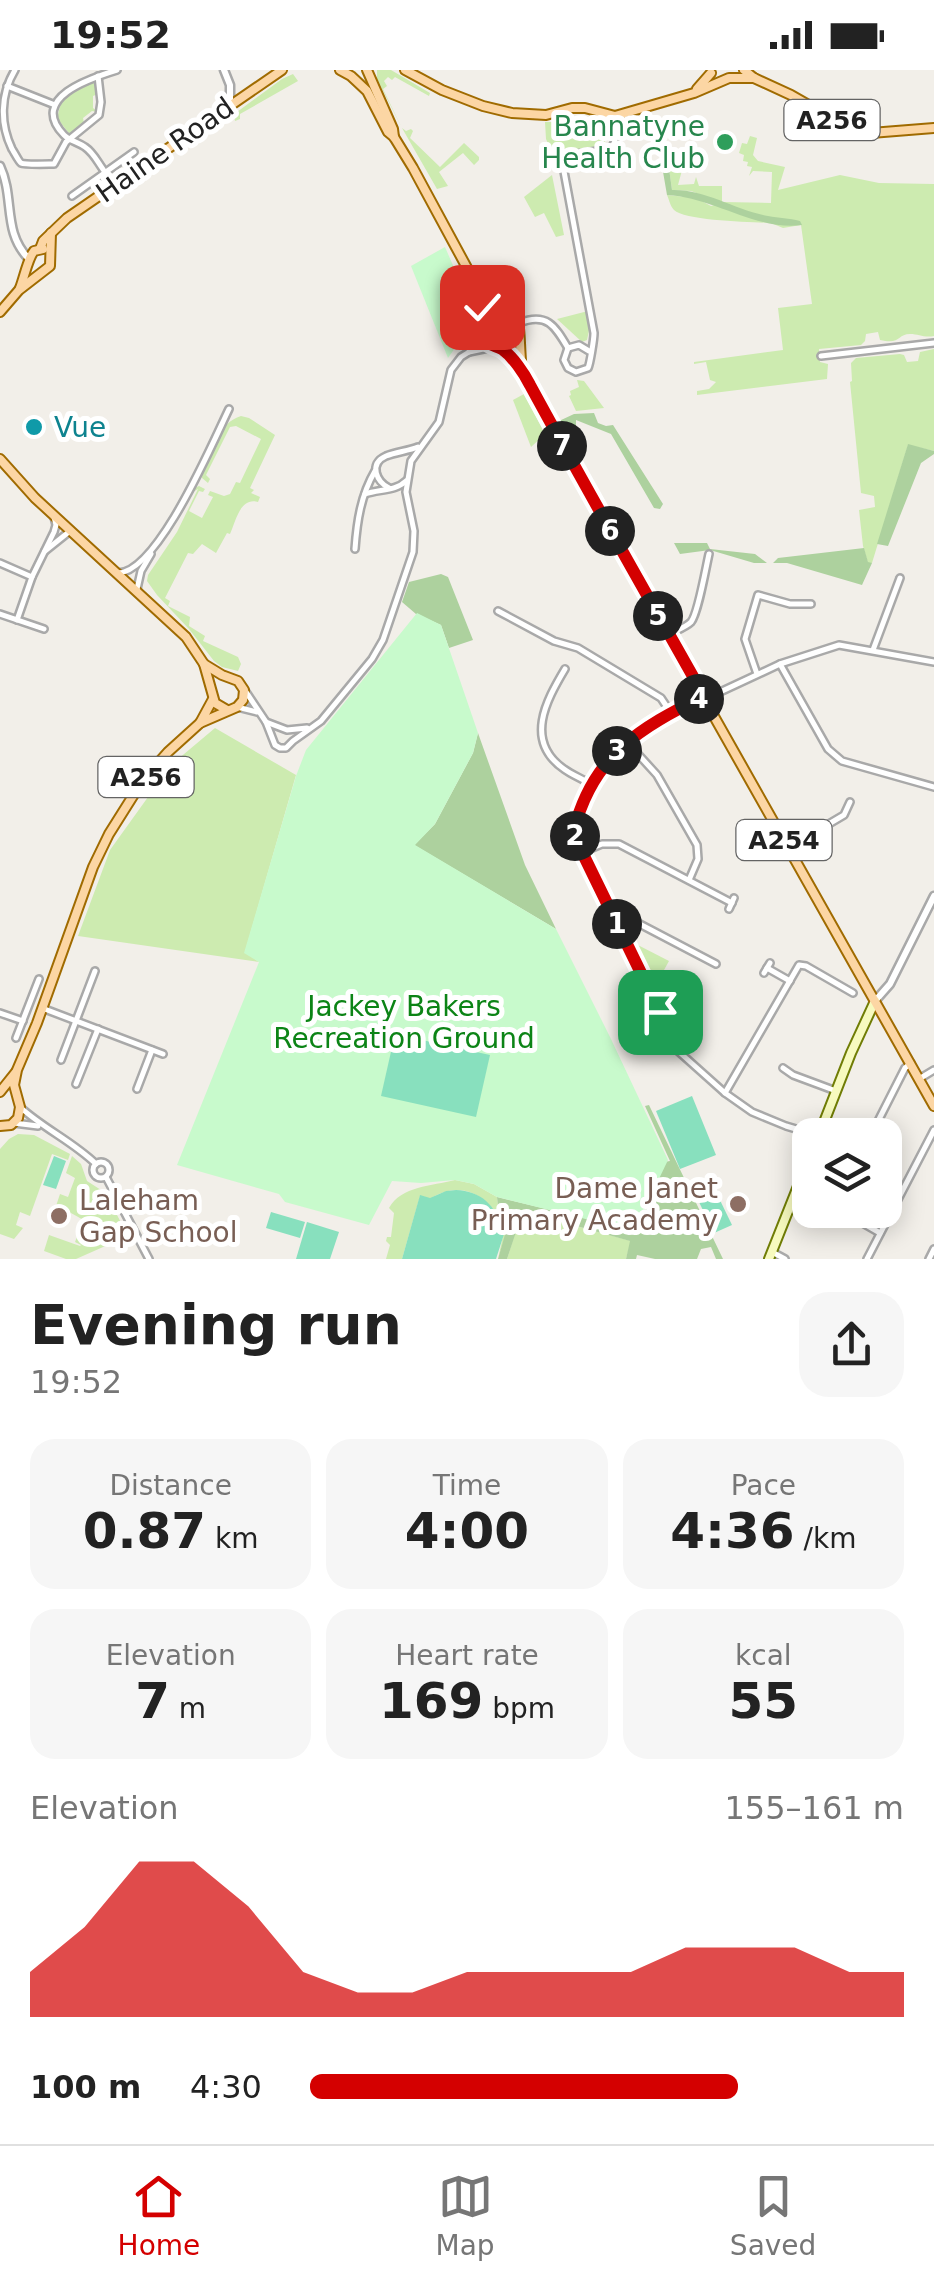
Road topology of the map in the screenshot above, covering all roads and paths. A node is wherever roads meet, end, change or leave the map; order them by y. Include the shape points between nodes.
1 (15, 70) edge
2 (116, 70) edge
3 (224, 70) edge
4 (282, 70) edge
5 (340, 70) edge
6 (367, 70) edge
7 (405, 70) edge
8 (744, 70) edge
9 (711, 72) edge
10 (98, 76) junction
11 (350, 76) junction
12 (730, 76) edge
13 (754, 78) junction
14 (230, 85) junction
15 (7, 86) junction
16 (694, 93) junction
17 (243, 95) junction
18 (230, 104) junction
19 (55, 105) junction
20 (616, 116) junction
21 (934, 128) edge
22 (394, 137) junction
23 (70, 140) junction
24 (134, 152) dead end
25 (0, 166) edge
26 (104, 172) junction
27 (72, 196) dead end
28 (51, 233) junction
29 (19, 244) junction
30 (38, 249) junction
31 (50, 255) junction
32 (30, 261) junction
33 (41, 271) junction
34 (19, 290) junction
35 (480, 290) junction
36 (501, 310) junction
37 (0, 312) edge
38 (483, 323) junction
39 (519, 323) junction
40 (518, 338) junction
41 (934, 343) edge
42 (497, 347) junction
43 (568, 348) junction
44 (589, 351) junction
45 (468, 352) junction
46 (821, 356) dead end
47 (522, 370) junction
48 (229, 408) dead end
49 (421, 446) junction
50 (394, 455) junction
51 (0, 459) edge
52 (409, 468) junction
53 (376, 472) junction
54 (408, 479) junction
55 (392, 488) junction
56 (365, 494) junction
57 (407, 504) junction
58 (53, 514) junction
59 (70, 531) junction
60 (155, 546) junction
61 (355, 549) dead end
62 (44, 552) junction
63 (709, 554) dead end
64 (0, 563) edge
65 (115, 573) junction
66 (32, 577) junction
67 (900, 578) dead end
68 (136, 592) junction
69 (811, 604) dead end
70 (498, 611) dead end
71 (0, 614) edge
72 (17, 620) junction
73 (44, 629) dead end
74 (668, 634) junction
75 (873, 650) junction
76 (934, 662) edge
77 (204, 664) junction
78 (780, 664) junction
79 (565, 668) dead end
80 (756, 674) junction
81 (234, 679) junction
82 (244, 690) junction
83 (213, 696) junction
84 (704, 698) junction
85 (233, 709) junction
86 (257, 712) junction
87 (671, 713) junction
88 (266, 722) junction
89 (200, 723) junction
90 (310, 728) junction
91 (285, 729) junction
92 (273, 738) junction
93 (292, 740) junction
94 (627, 742) junction
95 (592, 784) junction
96 (934, 788) edge
97 (850, 802) dead end
98 (788, 848) junction
99 (582, 852) junction
100 (689, 880) junction
101 (934, 896) edge
102 (732, 903) dead end
103 (618, 926) junction
104 (716, 964) dead end
105 (767, 968) dead end
106 (95, 972) dead end
107 (39, 979) dead end
108 (790, 980) junction
109 (853, 993) dead end
110 (875, 1000) junction
111 (42, 1008) junction
112 (0, 1012) edge
113 (76, 1020) junction
114 (23, 1021) junction
115 (98, 1029) junction
116 (16, 1038) dead end
117 (152, 1050) junction
118 (164, 1054) dead end
119 (61, 1060) dead end
120 (910, 1063) junction
121 (783, 1068) dead end
122 (18, 1070) junction
123 (934, 1070) edge
124 (920, 1079) junction
125 (76, 1084) dead end
126 (137, 1089) dead end
127 (836, 1092) junction
128 (0, 1093) edge
129 (726, 1093) junction
130 (19, 1105) junction
131 (934, 1106) edge
132 (825, 1118) edge
133 (879, 1118) edge
134 (13, 1124) junction
135 (41, 1126) junction
136 (792, 1128) edge
137 (0, 1130) edge
138 (934, 1130) edge
139 (96, 1164) junction
140 (106, 1177) junction
141 (792, 1202) edge
142 (873, 1228) edge
143 (880, 1232) junction
144 (934, 1249) edge
145 (771, 1256) edge
146 (149, 1259) edge
147 (786, 1259) edge
148 (867, 1259) edge
149 (929, 1259) edge

1 - 15 street
2 - 10 street
3 - 14 street
4 - 17 main road, Haine Road
5 - 11 main road
6 - 11 main road
6 - 22 main road, A254
7 - 20 main road, A256 via 504,112 546,115 586,108
8 - 13 main road, A256
9 - 12 main road, A256 via 717,79
9 - 16 main road, A256
10 - 19 street
10 - 23 street via 99,114
11 - 22 main road, A254
12 - 13 main road, A256
12 - 16 main road, A256
13 - 21 main road, A256 via 854,131
14 - 17 street
14 - 18 street
15 - 19 street
15 - 23 street via 2,128 20,162 52,165
16 - 20 main road, A256
17 - 18 main road, Haine Road
18 - 28 main road, Haine Road
19 - 23 street via 54,119
20 - 44 street via 611,149 570,155 563,166 594,333
22 - 35 main road, A254
23 - 26 street via 89,150
24 - 26 street
25 - 29 street
26 - 27 street
28 - 30 main road, Haine Road
28 - 31 main road, Haine Road
29 - 30 street
29 - 32 street
30 - 31 main road
30 - 32 main road, Haine Road
31 - 33 main road, Haine Road via 50,266
32 - 33 main road
32 - 34 main road, Haine Road
33 - 34 main road, Haine Road
34 - 37 main road, Haine Road
35 - 36 main road, A254
35 - 38 main road, A254
36 - 38 main road
36 - 39 main road, A254
38 - 42 main road, A254 via 485,340
38 - 45 street
39 - 40 main road, A254
39 - 43 street via 544,320
40 - 42 main road
40 - 47 main road, A254
41 - 46 street
42 - 45 street
42 - 47 main road, A254
43 - 44 street
43 - 44 street via 565,364 576,372 590,365
45 - 49 street via 451,370 436,430
47 - 74 main road, A254
48 - 60 street
49 - 50 street
49 - 52 street
50 - 52 street
50 - 53 street via 383,458
51 - 58 main road
52 - 54 street
53 - 55 street
53 - 56 street
54 - 55 street
54 - 57 street
55 - 56 street
55 - 57 street
56 - 61 street
57 - 90 street via 413,552 383,640
58 - 59 main road
58 - 62 street via 56,525
59 - 62 street
59 - 65 main road
60 - 65 street via 127,572
60 - 68 street
62 - 66 street
63 - 74 street via 694,618
64 - 66 street
65 - 68 main road
66 - 72 street
67 - 75 street
68 - 77 main road via 186,637
69 - 80 street via 758,595 745,639
70 - 87 street via 578,648 661,698
71 - 72 street
72 - 73 street
74 - 84 main road, A254
75 - 76 street
75 - 78 street via 840,645
77 - 81 main road
77 - 83 main road
78 - 80 street
78 - 96 street via 834,756
79 - 95 street via 547,698 542,736 548,754
80 - 84 street
81 - 82 main road
81 - 83 main road, A256 via 219,681
82 - 85 main road via 244,700
82 - 86 street
83 - 85 main road via 219,707
83 - 89 main road, A256
84 - 87 street
84 - 98 main road, A254
85 - 86 street
85 - 89 main road, A256
86 - 88 street
87 - 94 street
88 - 91 street
88 - 92 street
89 - 111 main road, A256 via 143,780 108,834
90 - 91 street
90 - 93 street
91 - 92 street
91 - 93 street
92 - 93 street via 283,749
94 - 95 street
94 - 100 street via 657,776 697,844
95 - 99 street via 574,830
97 - 98 street via 844,815
98 - 110 main road, A254
99 - 100 street via 619,844
99 - 103 street
100 - 102 street
101 - 110 street via 890,984
103 - 104 street via 632,920
103 - 129 street via 678,1051
105 - 108 street
106 - 113 street
107 - 114 street
108 - 109 street via 806,966
108 - 129 street
110 - 120 main road, A254
110 - 127 main road
111 - 113 street
111 - 122 main road, A256
112 - 114 street
113 - 115 street
113 - 119 street
114 - 116 street
115 - 117 street
115 - 125 street
117 - 118 street
117 - 126 street
120 - 124 main road, A254
120 - 133 street
121 - 127 street
122 - 128 main road, A256
122 - 130 main road, A256
123 - 124 street
124 - 131 main road, A254
127 - 132 main road
128 - 130 main road
129 - 136 street
130 - 134 main road
130 - 135 street
134 - 135 street
134 - 137 main road
135 - 139 street
138 - 143 street
139 - 140 street via 96,1176
139 - 140 street via 108,1165
140 - 146 street
141 - 145 main road
142 - 143 street
143 - 148 street
144 - 149 street
145 - 147 street

